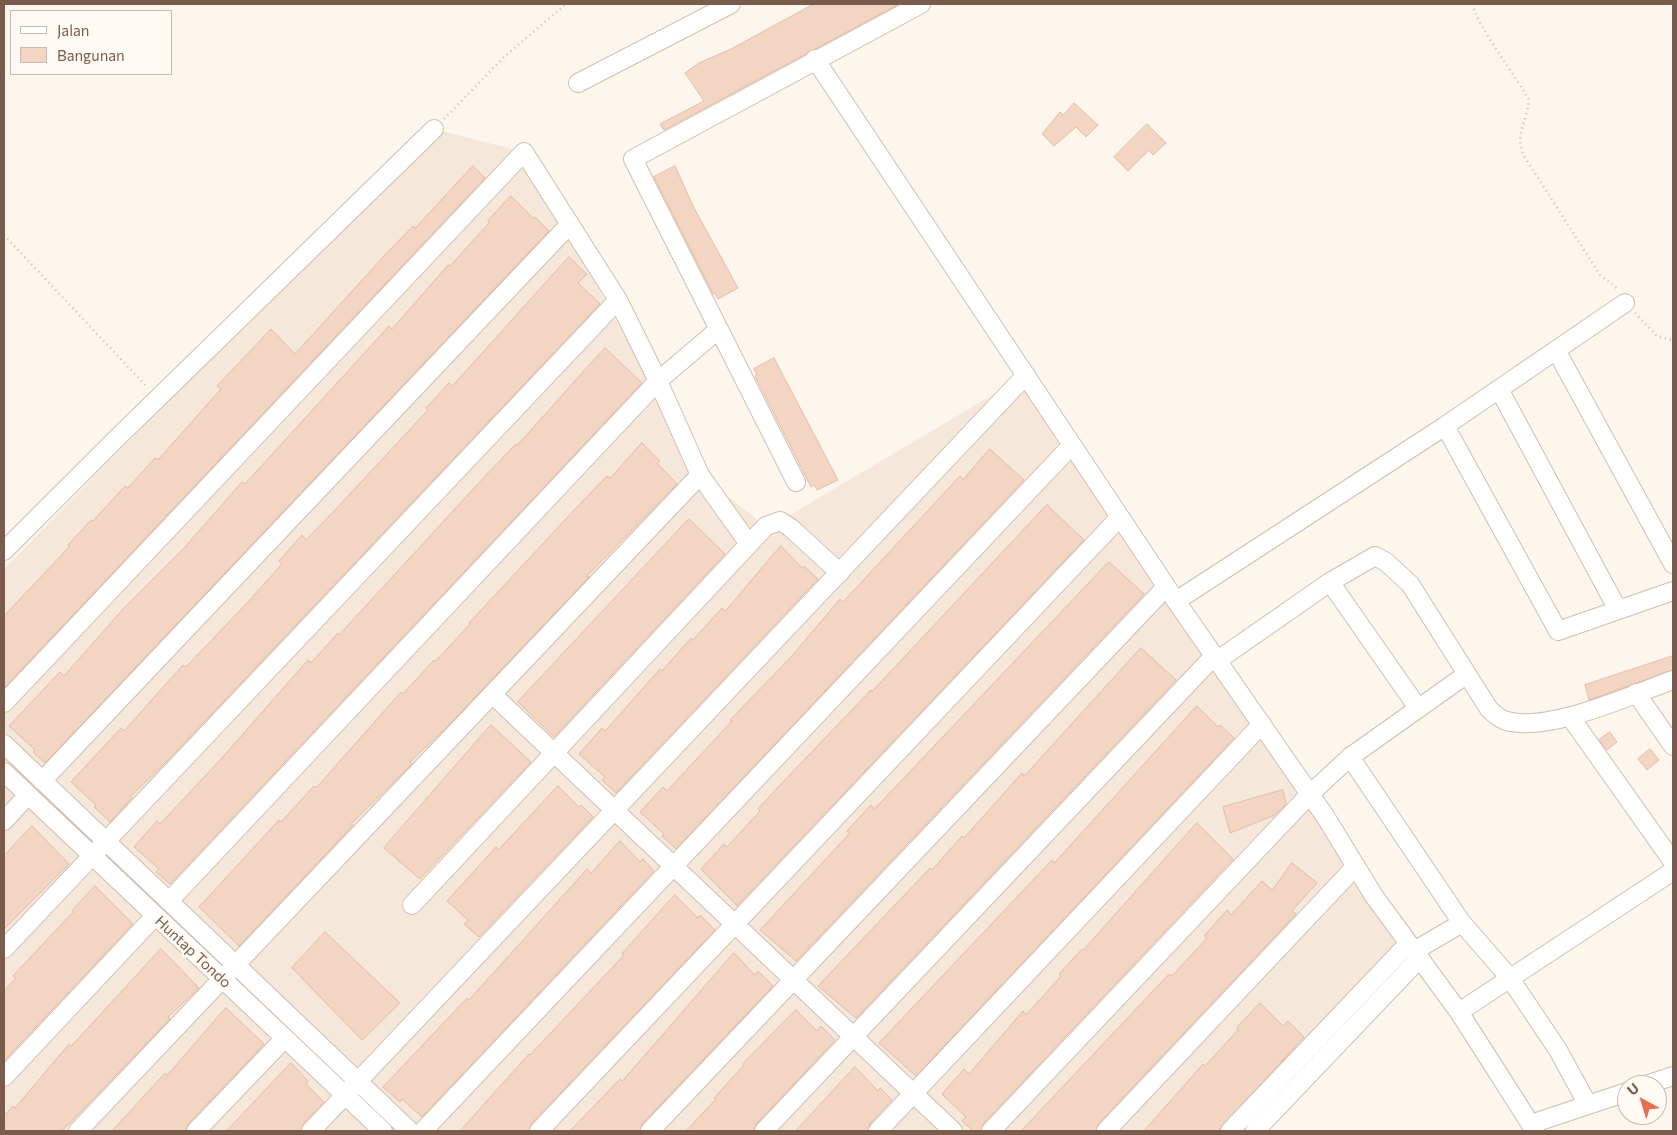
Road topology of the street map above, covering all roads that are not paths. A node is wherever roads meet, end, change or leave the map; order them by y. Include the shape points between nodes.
1 (731, 4) edge
2 (921, 4) edge
3 (816, 59) junction
4 (578, 84) dead end
5 (434, 129) road end
6 (570, 224) junction
7 (618, 300) junction
8 (1625, 303) road end
9 (719, 329) junction
10 (1556, 350) junction
11 (1026, 375) junction
12 (658, 381) junction
13 (1499, 390) junction
14 (1445, 426) junction
15 (1072, 445) junction
16 (700, 475) junction
17 (796, 482) dead end
18 (1120, 517) junction
19 (749, 544) junction
20 (4, 551) edge
21 (1673, 564) edge
22 (840, 574) junction
23 (1330, 582) junction
24 (1673, 592) edge
25 (1171, 594) junction
26 (1618, 610) junction
27 (1217, 658) junction
28 (1467, 674) junction
29 (1673, 680) edge
30 (1636, 693) junction
31 (493, 695) junction
32 (4, 703) edge
33 (1418, 708) junction
34 (1571, 718) junction
35 (1262, 724) junction
36 (4, 744) edge
37 (1673, 746) edge
38 (554, 753) junction
39 (1350, 757) junction
40 (4, 772) edge
41 (42, 781) junction
42 (1310, 794) junction
43 (28, 796) junction
44 (615, 811) junction
45 (4, 821) edge
46 (106, 841) junction
47 (92, 856) junction
48 (1673, 862) edge
49 (674, 866) junction
50 (1356, 866) junction
51 (1673, 871) edge
52 (169, 902) junction
53 (412, 905) dead end
54 (155, 916) junction
55 (1462, 923) junction
56 (735, 924) junction
57 (4, 949) edge
58 (1414, 951) junction
59 (236, 965) junction
60 (1509, 977) junction
61 (222, 979) junction
62 (794, 980) junction
63 (1459, 1012) junction
64 (854, 1037) junction
65 (285, 1038) junction
66 (4, 1077) edge
67 (358, 1082) junction
68 (913, 1094) junction
69 (1617, 1095) edge
70 (345, 1096) junction
71 (1588, 1105) junction
72 (1533, 1128) edge
73 (78, 1131) edge
74 (196, 1131) edge
75 (311, 1131) edge
76 (383, 1131) edge
77 (410, 1131) edge
78 (423, 1131) edge
79 (539, 1131) edge
80 (650, 1131) edge
81 (764, 1131) edge
82 (878, 1131) edge
83 (953, 1131) edge
84 (991, 1131) edge
85 (1106, 1131) edge
86 (1230, 1131) edge
87 (1255, 1131) edge

1 - 4 street
2 - 3 street
3 - 9 street via 632,159
3 - 11 street
5 - 20 street
6 - 7 street
6 - 32 street via 524,152
6 - 41 street
7 - 12 street
7 - 46 street
8 - 10 street
9 - 12 street
9 - 17 street
10 - 13 street
10 - 21 street
11 - 15 street
11 - 22 street
12 - 16 street
12 - 52 street
13 - 14 street
13 - 26 street
14 - 25 street
14 - 26 street via 1558,631
15 - 18 street
15 - 49 street
16 - 19 street
16 - 31 street
18 - 25 street
18 - 56 street
19 - 22 street via 766,526 780,521
19 - 38 street
22 - 44 street
23 - 27 street
23 - 28 street via 1375,556 1386,562 1410,584
23 - 33 street
24 - 26 street
25 - 27 street
25 - 62 street
27 - 35 street
27 - 64 street
28 - 33 street
28 - 34 street via 1489,709 1504,720 1523,723
29 - 30 street
30 - 34 street
30 - 37 street
31 - 38 street
31 - 59 street
33 - 39 street
34 - 48 street
35 - 42 street
35 - 68 street
36 - 41 street
38 - 44 street
38 - 53 street
39 - 42 street
39 - 55 street
40 - 43 street, Huntap Tondo
41 - 46 street
42 - 50 street
42 - 84 street
43 - 45 street
43 - 47 street, Huntap Tondo
44 - 49 street
44 - 67 street
46 - 47 street
46 - 52 street
47 - 54 street, Huntap Tondo
47 - 57 street
49 - 56 street
49 - 78 street
50 - 58 street
50 - 85 street
51 - 60 street
52 - 59 street
54 - 61 street, Huntap Tondo
54 - 66 street
55 - 58 street
55 - 60 street
56 - 62 street
56 - 79 street
58 - 63 street
58 - 86 street
58 - 87 street
59 - 61 street
59 - 67 street
60 - 63 street
60 - 71 street via 1558,1050
61 - 65 street, Huntap Tondo
61 - 73 street
62 - 64 street
62 - 80 street
63 - 72 street
64 - 68 street
64 - 81 street
65 - 70 street, Huntap Tondo
65 - 74 street
67 - 70 street
67 - 77 street
68 - 82 street
68 - 83 street
69 - 71 street
70 - 75 street
70 - 76 street, Huntap Tondo
71 - 72 street

